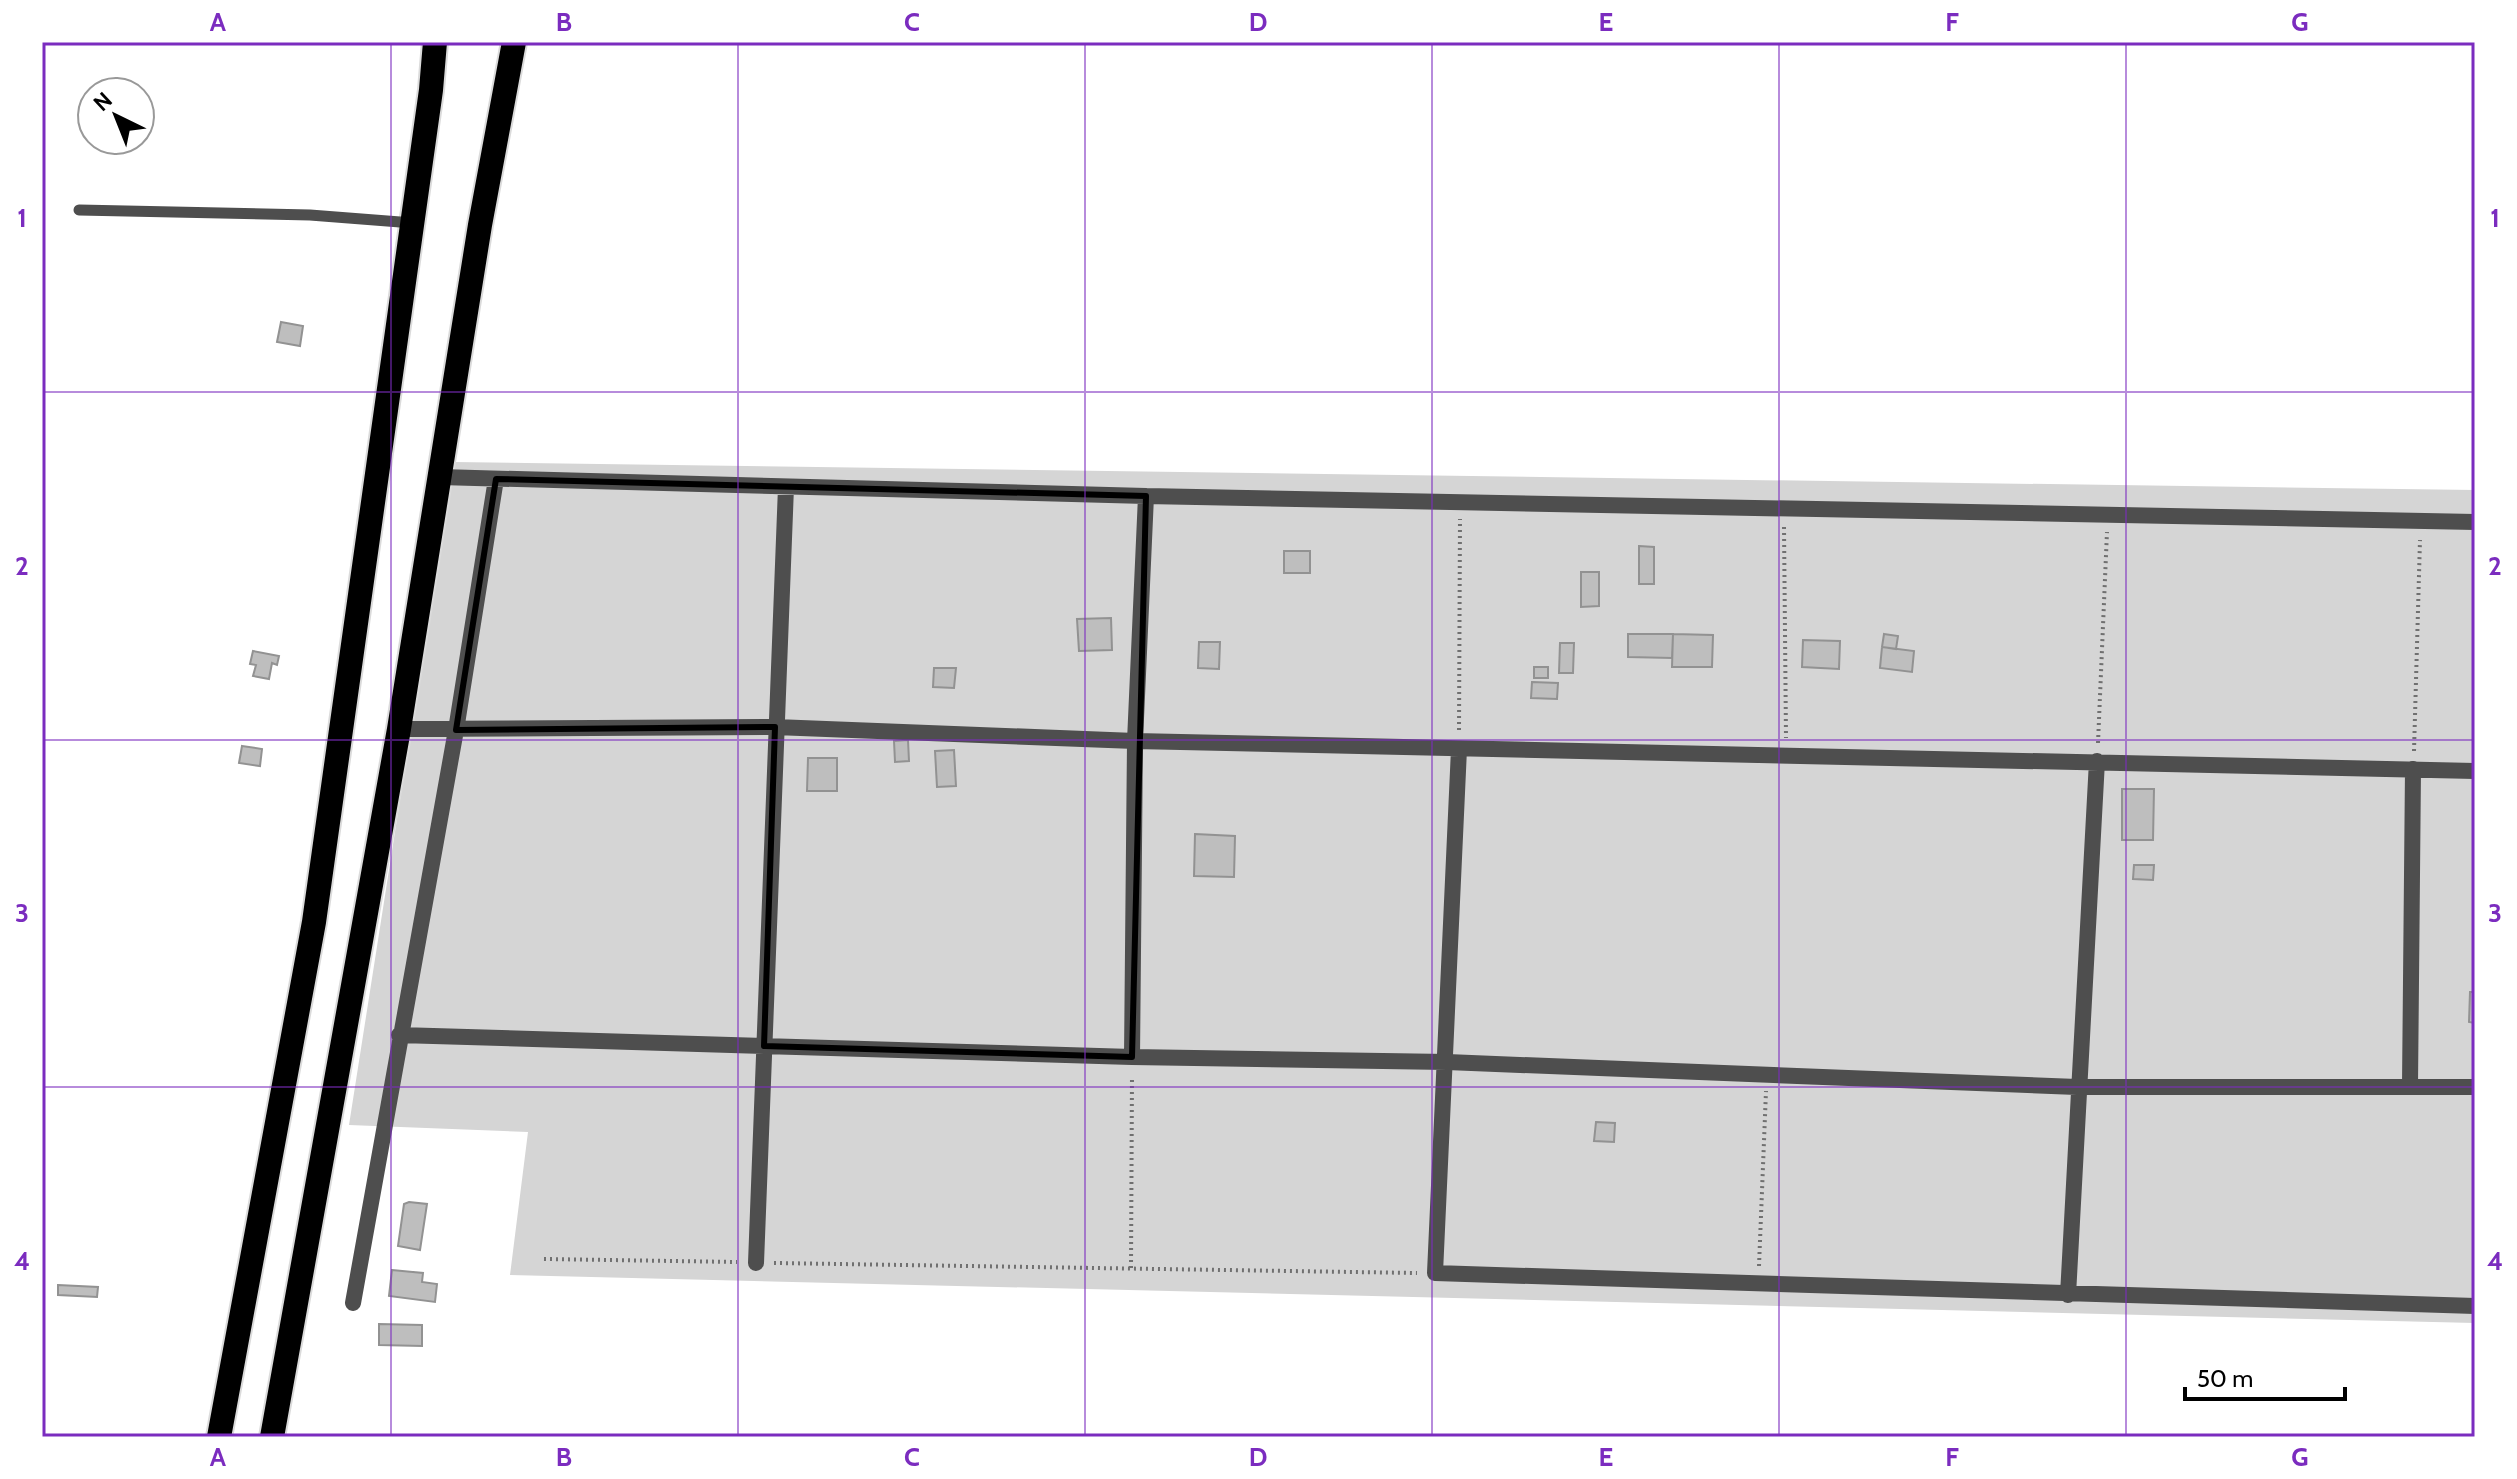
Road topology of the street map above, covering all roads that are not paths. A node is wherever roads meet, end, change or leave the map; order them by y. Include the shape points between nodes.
1 (435, 42) edge
2 (514, 42) edge
3 (79, 210) dead end
4 (413, 223) junction
5 (440, 477) junction
6 (496, 479) junction
7 (786, 487) junction
8 (1146, 496) junction
9 (2475, 522) edge
10 (775, 727) junction
11 (399, 729) junction
12 (456, 730) junction
13 (1135, 741) junction
14 (1459, 749) junction
15 (2097, 761) junction
16 (2413, 769) junction
17 (2475, 771) edge
18 (399, 1035) junction
19 (764, 1046) junction
20 (1132, 1057) junction
21 (1447, 1062) junction
22 (2410, 1086) junction
23 (2077, 1087) junction
24 (2475, 1087) edge
25 (756, 1263) road end
26 (2068, 1295) junction
27 (353, 1303) dead end
28 (2475, 1306) edge
29 (219, 1437) edge
30 (272, 1437) edge

1 - 4 highway
2 - 5 highway
3 - 4 lane
4 - 29 highway via 314,922
5 - 6 street
5 - 11 highway
6 - 7 street
6 - 12 street
7 - 8 street
7 - 10 street
8 - 9 street
8 - 13 street
10 - 12 street
10 - 13 street
10 - 19 street
11 - 12 street
11 - 30 highway
12 - 18 street
13 - 14 street
13 - 20 street
14 - 15 street
14 - 21 street
15 - 16 street
15 - 23 street
16 - 17 street
16 - 22 street
18 - 19 street
18 - 27 street
19 - 20 street
19 - 25 street
20 - 21 street
21 - 23 street
21 - 26 street via 1435,1273
22 - 23 street
22 - 24 street
23 - 26 street
26 - 28 street

